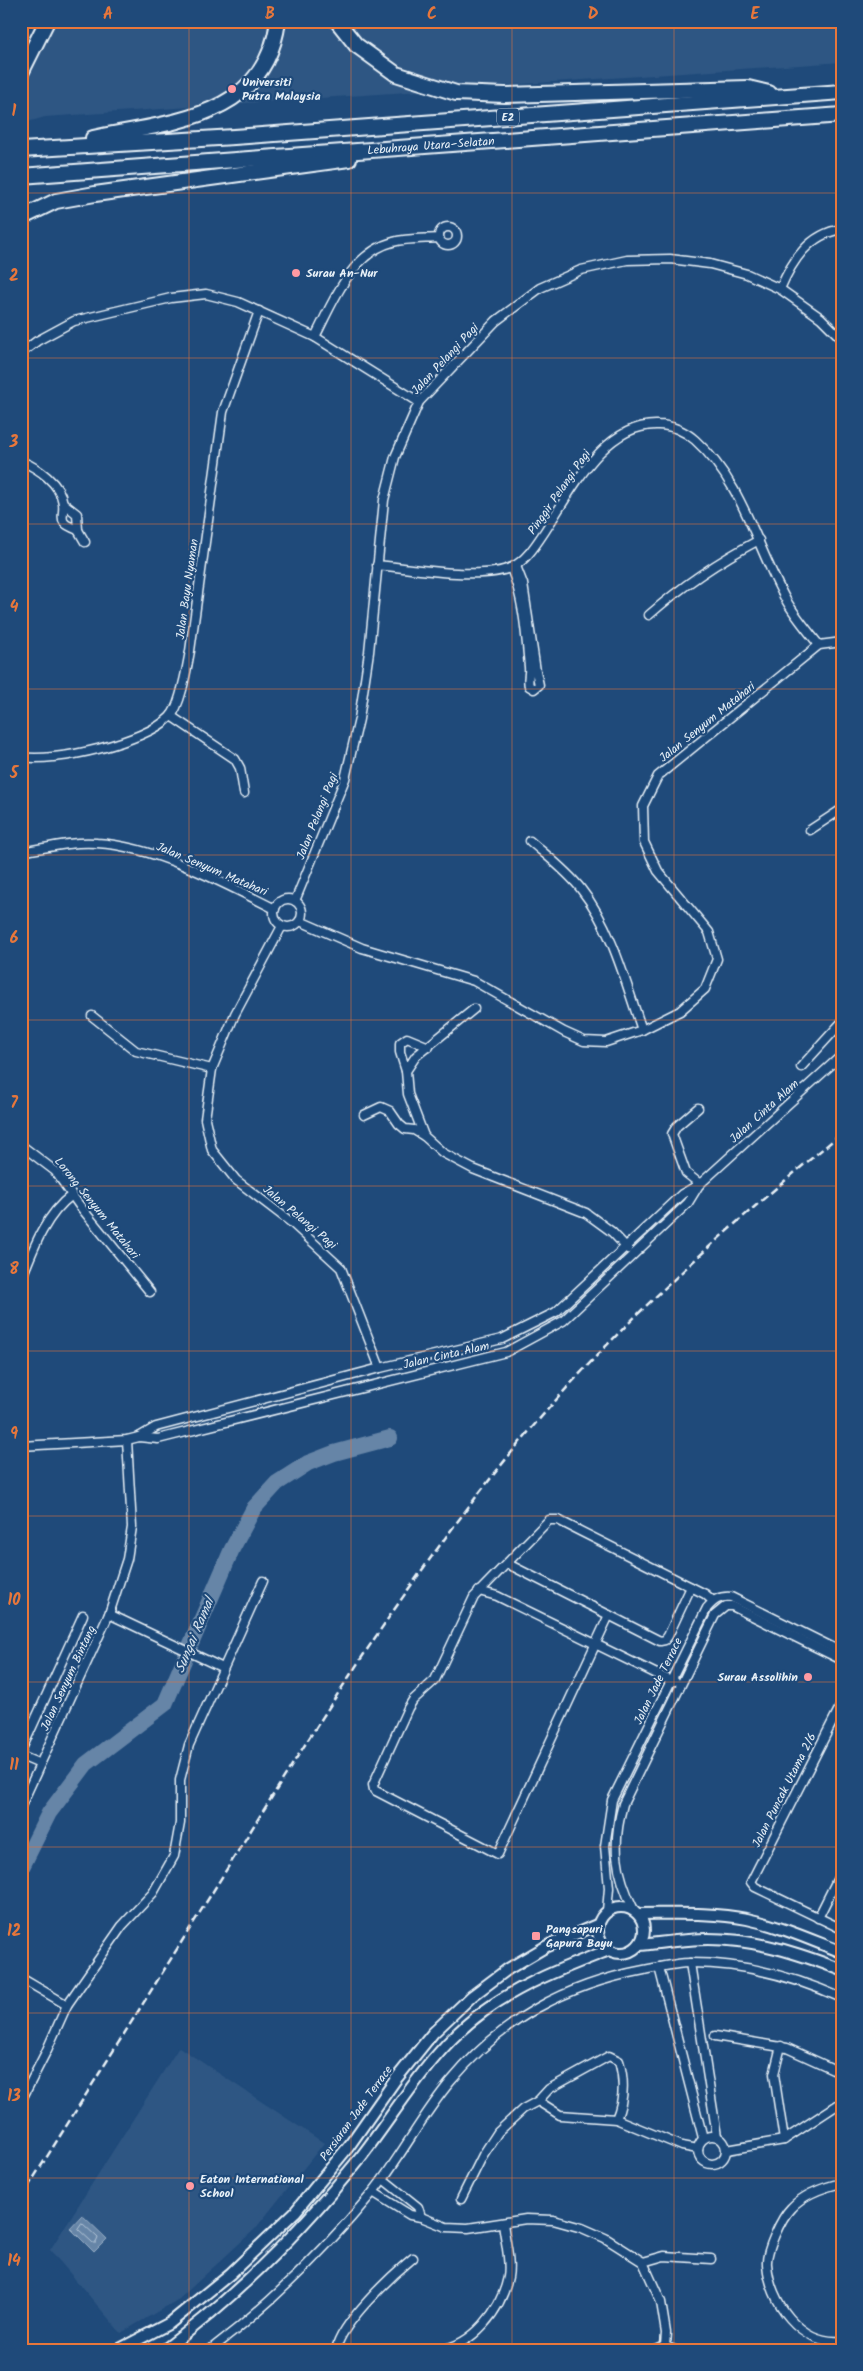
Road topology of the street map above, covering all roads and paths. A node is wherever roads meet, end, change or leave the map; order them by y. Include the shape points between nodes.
1 (29, 21) edge
2 (48, 21) edge
3 (278, 21) edge
4 (337, 21) edge
5 (21, 37) edge
6 (21, 73) edge
7 (842, 92) edge
8 (782, 96) junction
9 (842, 115) edge
10 (464, 141) junction
11 (66, 147) junction
12 (21, 150) edge
13 (21, 176) edge
14 (21, 218) edge
15 (842, 229) edge
16 (439, 238) dead end
17 (780, 289) junction
18 (258, 311) junction
19 (315, 337) junction
20 (842, 340) edge
21 (21, 353) edge
22 (419, 402) junction
23 (21, 462) edge
24 (63, 503) junction
25 (78, 530) junction
26 (759, 540) junction
27 (84, 542) dead end
28 (378, 566) junction
29 (514, 567) junction
30 (649, 615) dead end
31 (842, 642) edge
32 (820, 645) junction
33 (171, 716) junction
34 (21, 757) edge
35 (244, 793) dead end
36 (842, 809) edge
37 (810, 830) dead end
38 (530, 841) dead end
39 (21, 852) edge
40 (295, 901) junction
41 (275, 909) junction
42 (300, 921) junction
43 (282, 926) junction
44 (474, 1009) dead end
45 (92, 1016) dead end
46 (842, 1022) edge
47 (642, 1030) junction
48 (429, 1047) junction
49 (842, 1056) edge
50 (801, 1068) dead end
51 (212, 1069) junction
52 (406, 1071) junction
53 (698, 1108) dead end
54 (364, 1115) dead end
55 (424, 1136) junction
56 (21, 1144) edge
57 (700, 1184) junction
58 (72, 1195) junction
59 (626, 1247) junction
60 (634, 1256) junction
61 (21, 1280) edge
62 (150, 1292) dead end
63 (380, 1368) junction
64 (139, 1438) junction
65 (127, 1440) junction
66 (21, 1446) edge
67 (508, 1564) junction
68 (263, 1581) dead end
69 (691, 1587) junction
70 (478, 1591) junction
71 (713, 1601) junction
72 (109, 1614) junction
73 (83, 1615) dead end
74 (609, 1615) junction
75 (596, 1644) junction
76 (842, 1652) edge
77 (842, 1660) edge
78 (221, 1667) junction
79 (686, 1676) junction
80 (671, 1681) junction
81 (674, 1699) junction
82 (842, 1703) edge
83 (21, 1751) edge
84 (21, 1756) edge
85 (40, 1764) junction
86 (21, 1806) edge
87 (842, 1870) edge
88 (607, 1911) junction
89 (636, 1912) junction
90 (818, 1918) junction
91 (599, 1924) junction
92 (842, 1930) edge
93 (639, 1945) junction
94 (609, 1950) junction
95 (842, 1952) edge
96 (690, 1963) junction
97 (658, 1967) junction
98 (842, 1970) edge
99 (21, 1978) edge
100 (842, 1998) edge
101 (67, 2005) junction
102 (715, 2036) dead end
103 (781, 2046) junction
104 (842, 2073) edge
105 (21, 2101) edge
106 (538, 2101) junction
107 (842, 2102) edge
108 (616, 2120) junction
109 (717, 2136) junction
110 (703, 2138) junction
111 (784, 2140) junction
112 (698, 2149) junction
113 (727, 2150) junction
114 (383, 2179) junction
115 (842, 2183) edge
116 (373, 2192) junction
117 (461, 2199) dead end
118 (421, 2217) junction
119 (503, 2223) junction
120 (412, 2258) dead end
121 (710, 2259) dead end
122 (643, 2262) junction
123 (842, 2341) edge
124 (665, 2346) junction
125 (118, 2350) edge
126 (164, 2350) edge
127 (210, 2350) edge
128 (336, 2350) edge
129 (439, 2350) edge
130 (656, 2350) edge
131 (675, 2350) edge

1 - 5 highway
2 - 6 highway
3 - 11 highway via 276,41 268,59 243,92 222,106 200,116
4 - 8 highway via 356,45 396,74 456,93 505,96 748,88
7 - 8 highway, Lebuhraya Utara–Selatan / E2
8 - 11 highway, Lebuhraya Utara–Selatan / E2 via 234,138
9 - 10 highway, Lebuhraya Utara–Selatan / E2
10 - 13 highway, Lebuhraya Utara–Selatan / E2
10 - 14 highway via 95,194 56,201
11 - 12 highway, Lebuhraya Utara–Selatan / E2
15 - 17 street via 809,244 798,255
16 - 19 street via 394,241 364,256 346,280
17 - 20 street, Jalan Pelangi Pagi via 821,318
17 - 22 street, Jalan Pelangi Pagi via 747,274 670,258 627,260 582,270 540,288 496,321
18 - 19 street
18 - 21 street via 206,294 171,298 74,321
18 - 33 street, Jalan Bayu Nyaman via 223,412 190,651 184,684
19 - 22 street
22 - 28 street, Jalan Pelangi Pagi via 390,472
23 - 24 street via 47,476
24 - 25 street via 77,514
24 - 25 street via 64,523
25 - 27 street
26 - 29 street, Pinggir Pelangi Pagi via 739,496 716,462 694,439 670,426 645,425 618,436 596,456 539,540
26 - 30 street via 716,563
26 - 32 street, Pinggir Pelangi Pagi via 786,600
28 - 29 street via 477,573
28 - 40 street, Jalan Pelangi Pagi via 365,681 345,779
29 - 29 street via 523,584 540,681 534,689 528,682 530,672
31 - 32 street
32 - 47 street, Jalan Senyum Matahari via 658,776 643,806 644,842 658,871 709,932 717,959 705,989 680,1011
33 - 34 street via 148,732 110,745 70,755
33 - 35 street via 234,759 240,768
36 - 37 street
38 - 47 street via 581,888 600,920 617,957
39 - 41 street, Jalan Senyum Matahari via 66,844 97,843 124,847 212,878
40 - 41 street via 281,901
40 - 42 street via 302,912
41 - 43 street via 274,917
42 - 43 street via 290,928
42 - 47 street, Jalan Senyum Matahari via 362,948 474,980 564,1032 584,1040 606,1042
43 - 51 street, Jalan Pelangi Pagi via 235,1014
44 - 48 street
45 - 51 street via 136,1051
46 - 50 street
48 - 52 street via 416,1056
48 - 52 street via 407,1038 400,1043
49 - 57 street, Jalan Cinta Alam
51 - 63 street, Jalan Pelangi Pagi via 205,1119 212,1150 236,1180 292,1223 341,1268
52 - 55 street via 408,1094
53 - 57 street via 672,1134 686,1173
54 - 55 street via 381,1108 390,1111 398,1124
55 - 59 street via 473,1170 586,1213
56 - 58 street, Lorong Senyum Matahari via 55,1171
57 - 59 street, Jalan Cinta Alam via 682,1194
57 - 60 street, Jalan Cinta Alam via 688,1203
58 - 61 street via 54,1212
58 - 62 street, Lorong Senyum Matahari
59 - 60 street
59 - 63 street, Jalan Cinta Alam via 566,1304 544,1319 492,1343
60 - 64 street, Jalan Cinta Alam via 563,1322 506,1352 158,1439
63 - 64 street, Jalan Cinta Alam via 156,1427
64 - 65 street, Jalan Cinta Alam
65 - 66 street, Jalan Cinta Alam
65 - 72 street, Jalan Senyum Bintang via 132,1527 127,1559
67 - 69 street via 554,1519
67 - 70 street
67 - 74 street
68 - 78 street
69 - 71 street
69 - 74 street via 665,1640 653,1638
70 - 75 street via 497,1596
70 - 75 street via 435,1680 408,1708 373,1785 378,1793 498,1854
71 - 76 street via 721,1596 731,1597
71 - 80 street, Jalan Jade Terrace
72 - 78 street
72 - 85 street, Jalan Senyum Bintang
73 - 83 street
74 - 75 street
75 - 80 street
77 - 79 street, Jalan Jade Terrace via 732,1606 726,1606 715,1615
78 - 101 street via 189,1745 180,1780 180,1823 174,1856 153,1893 122,1926
79 - 80 street
79 - 81 street, Jalan Jade Terrace
80 - 81 street
80 - 88 street, Jalan Jade Terrace via 612,1800 605,1846 609,1888
81 - 89 street, Jalan Jade Terrace via 622,1804 618,1822 617,1868 622,1886
82 - 90 street, Jalan Puncak Utama 2/6 via 751,1882 755,1887
84 - 85 street
85 - 86 street, Jalan Senyum Bintang
87 - 90 street
88 - 89 street via 621,1906
88 - 91 street
89 - 93 street via 645,1926
89 - 95 street via 707,1914 745,1919 771,1925
90 - 92 street
91 - 94 street via 600,1938
91 - 125 street, Persiaran Jade Terrace via 547,1946 472,1996 432,2033 349,2146 295,2212 230,2274 170,2324
93 - 94 street via 625,1953
93 - 98 street via 706,1939 742,1940 806,1956
94 - 126 street via 522,1987 483,2011 446,2044 410,2087 362,2156 307,2222 225,2301
96 - 97 street
96 - 100 street via 762,1971 813,1985
96 - 109 street
97 - 110 street
97 - 114 street via 606,1977 564,1993 506,2028 451,2081
99 - 101 street
101 - 105 street
102 - 103 street
103 - 104 street
103 - 111 street via 774,2074
106 - 108 street via 560,2115
106 - 108 street via 549,2089 609,2056 619,2061 624,2092
106 - 117 street via 523,2109 498,2132
107 - 111 street
108 - 112 street via 682,2146
109 - 110 street
109 - 113 street
110 - 112 street
111 - 113 street
112 - 113 street via 700,2158 712,2164 724,2159
114 - 116 street
114 - 118 street via 418,2207
115 - 123 street via 824,2187 791,2208 772,2241 766,2262 771,2288 784,2314 820,2339
116 - 118 street via 410,2215
116 - 127 street via 338,2234 286,2286
118 - 119 street via 446,2227 468,2228
119 - 122 street via 526,2219 553,2220 582,2228
119 - 129 street via 508,2277 499,2301 486,2323 464,2342
120 - 128 street via 394,2273 342,2331
121 - 122 street via 664,2256
122 - 124 street via 661,2302
124 - 130 street
124 - 131 street

